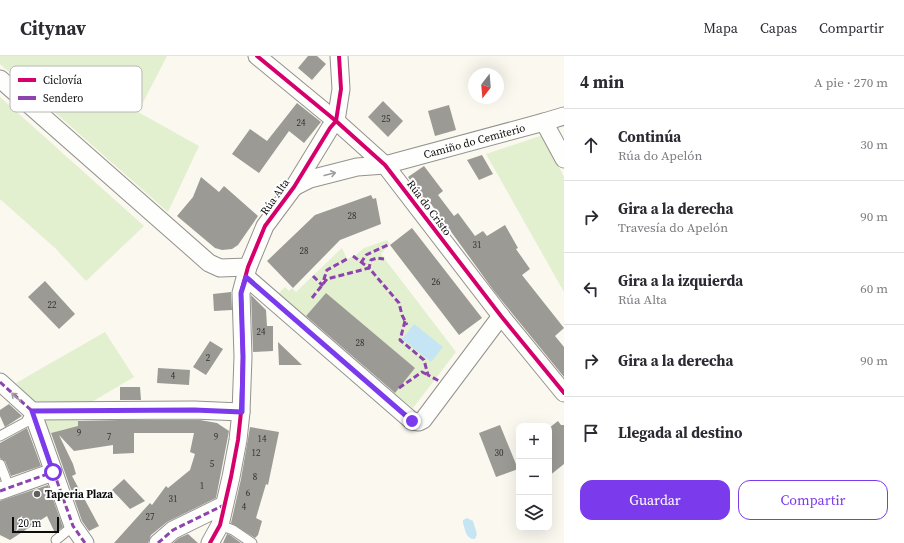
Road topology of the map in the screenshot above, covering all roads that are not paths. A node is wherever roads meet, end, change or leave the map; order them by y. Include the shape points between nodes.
1 (257, 56) edge
2 (338, 56) edge
3 (0, 79) edge
4 (10, 88) edge
5 (37, 112) edge
6 (564, 116) edge
7 (336, 121) junction
8 (544, 122) junction
9 (564, 159) edge
10 (385, 165) junction
11 (294, 187) junction
12 (247, 272) junction
13 (501, 316) junction
14 (0, 382) edge
15 (564, 393) edge
16 (32, 411) junction
17 (242, 412) junction
18 (0, 436) edge
19 (0, 464) edge
20 (53, 472) junction
21 (4, 489) edge
22 (224, 505) junction
23 (220, 525) junction
24 (73, 526) junction
25 (56, 540) dead end
26 (85, 543) edge
27 (158, 543) edge
28 (210, 543) edge
29 (252, 543) edge

1 - 7 street, Rúa do Cristo
2 - 7 street via 341,89
3 - 4 street
5 - 12 street via 209,263 220,268
6 - 8 street, Camiño do Cemiterio
7 - 10 street, Rúa do Cristo
7 - 11 street, Rúa Alta
8 - 9 street
8 - 10 street, Camiño do Cemiterio
11 -> 10 street, Rúa Alta via 310,179 351,169
10 - 13 street, Rúa do Cristo
11 - 12 street, Rúa Alta via 265,226
12 - 13 street via 412,421 423,420
12 - 17 street, Rúa Alta via 241,293
13 - 15 street, Rúa do Cristo
16 -> 14 street
16 - 17 street
16 - 18 lane via 26,422
16 - 20 street
17 - 22 street, Rúa Alta via 232,477
19 - 21 lane
20 - 21 street
20 - 24 street
22 - 23 street, Rúa Alta
22 - 27 street via 172,530
23 - 28 street, Rúa Alta
23 - 29 lane via 234,530
24 - 25 lane
24 - 26 street

